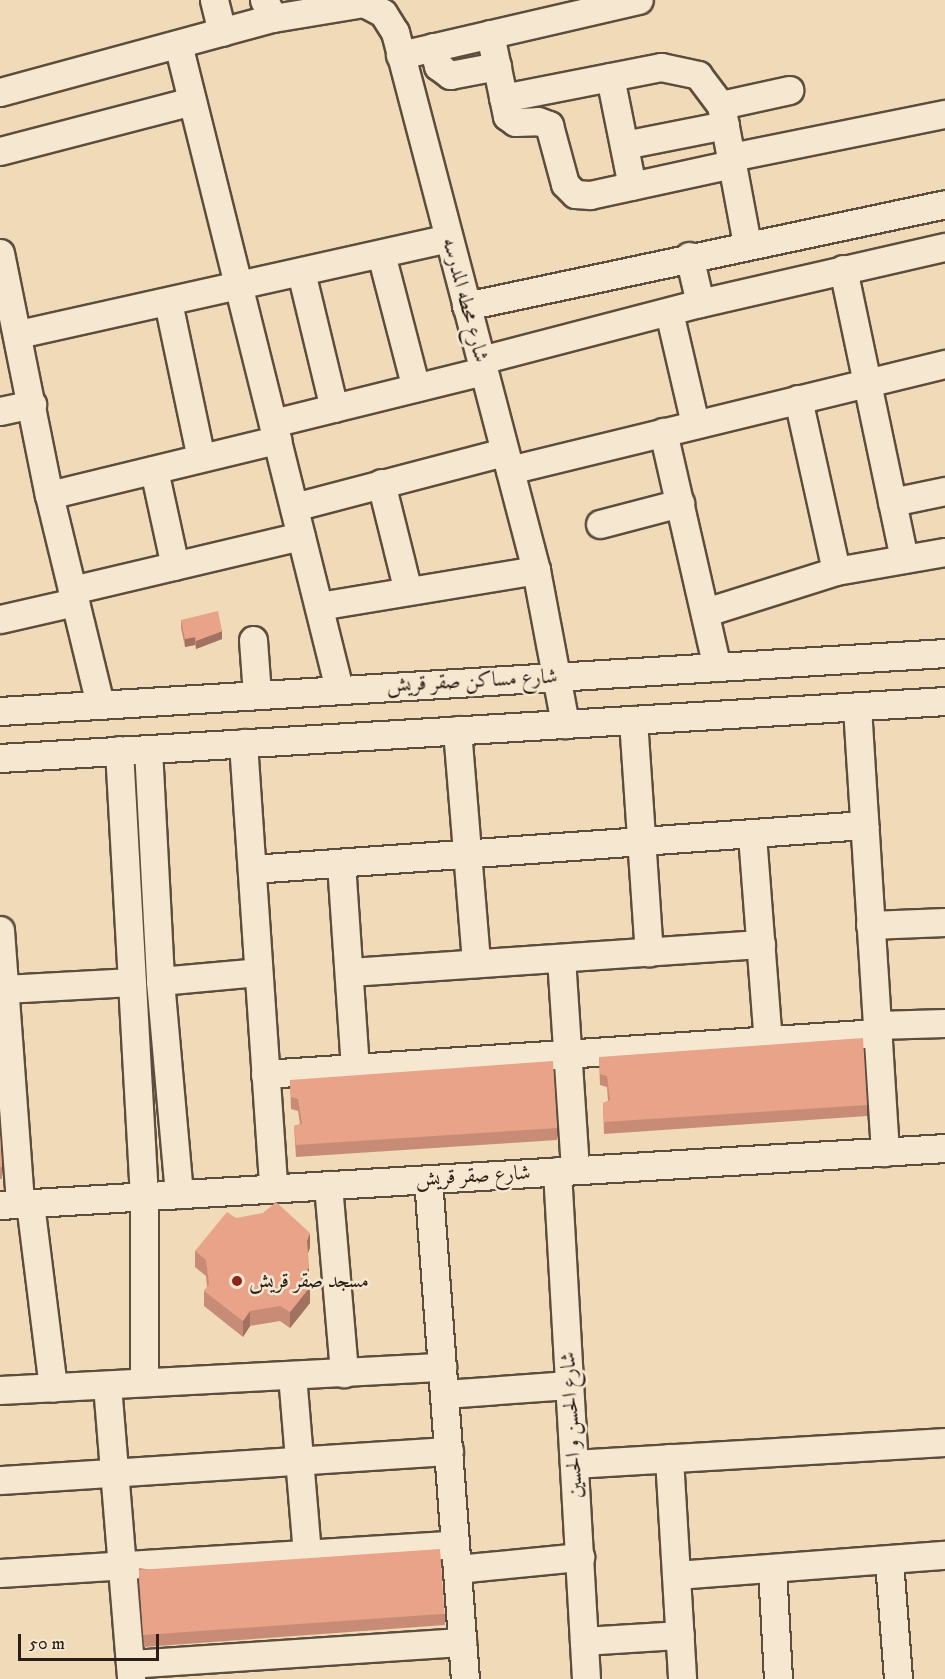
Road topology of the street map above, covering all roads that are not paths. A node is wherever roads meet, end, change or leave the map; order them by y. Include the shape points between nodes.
1 (214, 0) edge
2 (639, 0) edge
3 (363, 1) edge
4 (593, 5) edge
5 (268, 9) edge
6 (222, 32) junction
7 (490, 34) junction
8 (178, 44) junction
9 (433, 47) junction
10 (400, 55) junction
11 (497, 66) junction
12 (610, 77) junction
13 (789, 90) dead end
14 (0, 92) edge
15 (503, 98) junction
16 (192, 101) junction
17 (945, 114) edge
18 (723, 115) junction
19 (624, 146) junction
20 (0, 151) edge
21 (732, 160) junction
22 (632, 186) junction
23 (945, 204) edge
24 (448, 238) junction
25 (747, 243) junction
26 (945, 247) edge
27 (0, 254) edge
28 (381, 254) junction
29 (689, 256) junction
30 (843, 269) junction
31 (301, 272) junction
32 (238, 286) junction
33 (168, 302) junction
34 (5, 303) edge
35 (700, 303) junction
36 (466, 306) junction
37 (669, 312) junction
38 (20, 334) junction
39 (945, 364) edge
40 (482, 365) junction
41 (867, 383) junction
42 (416, 388) junction
43 (798, 399) junction
44 (32, 404) junction
45 (334, 408) junction
46 (0, 411) edge
47 (695, 424) junction
48 (275, 432) junction
49 (663, 432) junction
50 (201, 458) junction
51 (507, 461) junction
52 (154, 470) junction
53 (381, 483) junction
54 (945, 491) edge
55 (49, 495) junction
56 (892, 502) junction
57 (680, 503) junction
58 (294, 507) junction
59 (600, 524) dead end
60 (301, 536) junction
61 (945, 552) edge
62 (904, 558) junction
63 (175, 566) junction
64 (536, 570) junction
65 (836, 571) junction
66 (408, 591) junction
67 (74, 596) junction
68 (318, 606) junction
69 (706, 612) junction
70 (0, 619) edge
71 (253, 640) dead end
72 (945, 653) edge
73 (717, 667) junction
74 (558, 676) junction
75 (339, 689) junction
76 (257, 694) junction
77 (945, 701) edge
78 (100, 704) junction
79 (857, 707) junction
80 (0, 711) edge
81 (633, 720) junction
82 (565, 724) junction
83 (457, 730) junction
84 (243, 743) junction
85 (148, 749) junction
86 (119, 750) junction
87 (0, 758) edge
88 (864, 825) junction
89 (752, 836) junction
90 (641, 843) junction
91 (467, 854) junction
92 (341, 863) junction
93 (252, 869) junction
94 (945, 922) edge
95 (870, 925) junction
96 (0, 930) edge
97 (760, 944) junction
98 (649, 952) junction
99 (561, 958) junction
100 (476, 963) junction
101 (258, 972) junction
102 (349, 972) junction
103 (160, 981) junction
104 (132, 982) junction
105 (4, 989) junction
106 (945, 1023) edge
107 (877, 1029) junction
108 (768, 1042) junction
109 (567, 1055) junction
110 (355, 1069) junction
111 (265, 1074) junction
112 (6, 1094) edge
113 (945, 1148) edge
114 (885, 1152) junction
115 (566, 1171) junction
116 (428, 1179) junction
117 (328, 1185) junction
118 (273, 1188) junction
119 (179, 1194) junction
120 (144, 1196) junction
121 (16, 1204) edge
122 (442, 1367) junction
123 (344, 1373) junction
124 (292, 1375) junction
125 (144, 1380) junction
126 (107, 1385) junction
127 (569, 1385) junction
128 (53, 1388) junction
129 (0, 1390) edge
130 (444, 1394) junction
131 (945, 1442) edge
132 (448, 1451) junction
133 (669, 1458) junction
134 (299, 1461) junction
135 (574, 1464) junction
136 (114, 1473) junction
137 (0, 1480) edge
138 (307, 1554) junction
139 (456, 1556) junction
140 (945, 1556) edge
141 (580, 1557) junction
142 (889, 1560) junction
143 (122, 1565) junction
144 (772, 1568) junction
145 (0, 1573) edge
146 (676, 1575) junction
147 (680, 1635) junction
148 (585, 1641) junction
149 (462, 1642) junction
150 (130, 1671) edge
151 (465, 1679) edge
152 (586, 1679) edge
153 (682, 1679) edge
154 (778, 1679) edge
155 (898, 1679) edge

1 - 6 street
2 - 4 street
3 - 5 street, شارع محطه المدرسه
3 - 10 street, شارع محطه المدرسه via 390,21
4 - 7 street
5 - 6 street, شارع محطه المدرسه
6 - 8 street, شارع محطه المدرسه
7 - 9 street
7 - 11 street
8 - 14 street, شارع محطه المدرسه
8 - 16 street
9 - 10 street
9 - 11 street via 438,66 450,75
10 - 24 street, شارع محطه المدرسه
11 - 15 street
12 - 15 street
12 - 18 street via 661,67 687,70 708,83
12 - 19 street
13 - 18 street
15 - 22 street via 511,120 544,122 552,129 569,190 583,196
16 - 20 street
16 - 32 street
17 - 21 street
18 - 19 street
18 - 21 street
19 - 22 street
21 - 22 street
21 - 25 street
23 - 25 street
24 - 28 street
24 - 36 street, شارع محطه المدرسه
25 - 29 street
26 - 30 street
27 - 34 street
28 - 31 street
28 - 42 street
29 - 35 street
29 - 36 street
30 - 35 street
30 - 41 street
31 - 32 street
31 - 45 street
32 - 33 street
32 - 48 street
33 - 38 street
33 - 50 street
34 - 38 street
35 - 37 street
36 - 40 street, شارع محطه المدرسه
37 - 40 street
37 - 47 street
38 - 44 street
39 - 41 street
40 - 42 street
40 - 51 street, شارع محطه المدرسه
41 - 43 street
41 - 56 street
42 - 45 street
43 - 47 street
43 - 65 street
44 - 46 street
44 - 55 street
45 - 48 street
47 - 49 street
48 - 50 street
48 - 58 street
49 - 51 street
49 - 57 street
50 - 52 street
51 - 53 street
51 - 64 street, شارع محطه المدرسه
52 - 55 street
52 - 63 street
53 - 58 street
53 - 66 street
54 - 56 street
55 - 67 street
56 - 62 street
57 - 59 street
57 - 69 street
58 - 60 street
60 - 63 street
60 - 68 street
61 - 62 street
62 - 65 street
63 - 67 street
64 - 66 street
64 - 74 street, شارع محطه المدرسه
65 - 69 street
66 - 68 street
67 - 70 street
67 - 78 street
68 - 75 street
69 - 73 street
71 - 76 street
72 - 73 street, شارع مساكن صقر قريش
73 - 74 street, شارع مساكن صقر قريش
74 - 75 street, شارع مساكن صقر قريش
74 - 82 street, شارع محطه المدرسه
75 - 76 street, شارع مساكن صقر قريش
76 - 78 street, شارع مساكن صقر قريش
77 - 79 street
78 - 80 street, شارع مساكن صقر قريش
79 - 81 street
79 - 88 street
81 - 82 street
81 - 90 street
82 - 83 street
83 - 84 street
83 - 91 street
84 - 85 street
84 - 93 street
85 - 86 street
85 - 103 street
86 - 87 street
86 - 104 street
88 - 89 street
88 - 95 street
89 - 90 street
89 - 97 street
90 - 91 street
90 - 98 street
91 - 92 street
91 - 100 street
92 - 93 street
92 - 102 street
93 - 101 street
94 - 95 street
95 - 107 street
96 - 105 street
97 - 98 street
97 - 108 street
98 - 99 street
99 - 100 street
99 - 109 street, شارع الحسن و الحسين
100 - 102 street
101 - 103 street
101 - 111 street
102 - 110 street
103 - 119 street
104 - 105 street
104 - 120 street
105 - 112 street
106 - 107 street
107 - 108 street
107 - 114 street
108 - 109 street
109 - 110 street
109 - 115 street, شارع الحسن و الحسين
110 - 111 street
111 - 118 street
112 - 121 street
113 - 114 street, شارع صقر قريش
114 - 115 street, شارع صقر قريش
115 - 116 street, شارع صقر قريش
115 - 127 street, شارع الحسن و الحسين
116 - 117 street, شارع صقر قريش
116 - 122 street
117 - 118 street, شارع صقر قريش
117 - 123 street
118 - 119 street, شارع صقر قريش
119 - 120 street, شارع صقر قريش
120 - 121 street, شارع صقر قريش
120 - 125 street
121 - 128 street
122 - 123 street
122 - 130 street
123 - 124 street
124 - 125 street
124 - 134 street
125 - 126 street
126 - 128 street
126 - 136 street
127 - 130 street
127 - 135 street, شارع الحسن و الحسين
128 - 129 street
130 - 132 street
131 - 133 street
132 - 134 street
132 - 139 street
133 - 135 street
133 - 146 street
134 - 136 street
134 - 138 street
135 - 141 street, شارع الحسن و الحسين
136 - 137 street
136 - 143 street
138 - 139 street
138 - 143 street
139 - 141 street
139 - 149 street
140 - 142 street
141 - 148 street, شارع الحسن و الحسين
142 - 144 street
142 - 155 street
143 - 145 street
143 - 150 street
144 - 146 street
144 - 154 street
146 - 147 street
147 - 148 street
147 - 153 street
148 - 152 street, شارع الحسن و الحسين
149 - 150 street
149 - 151 street

